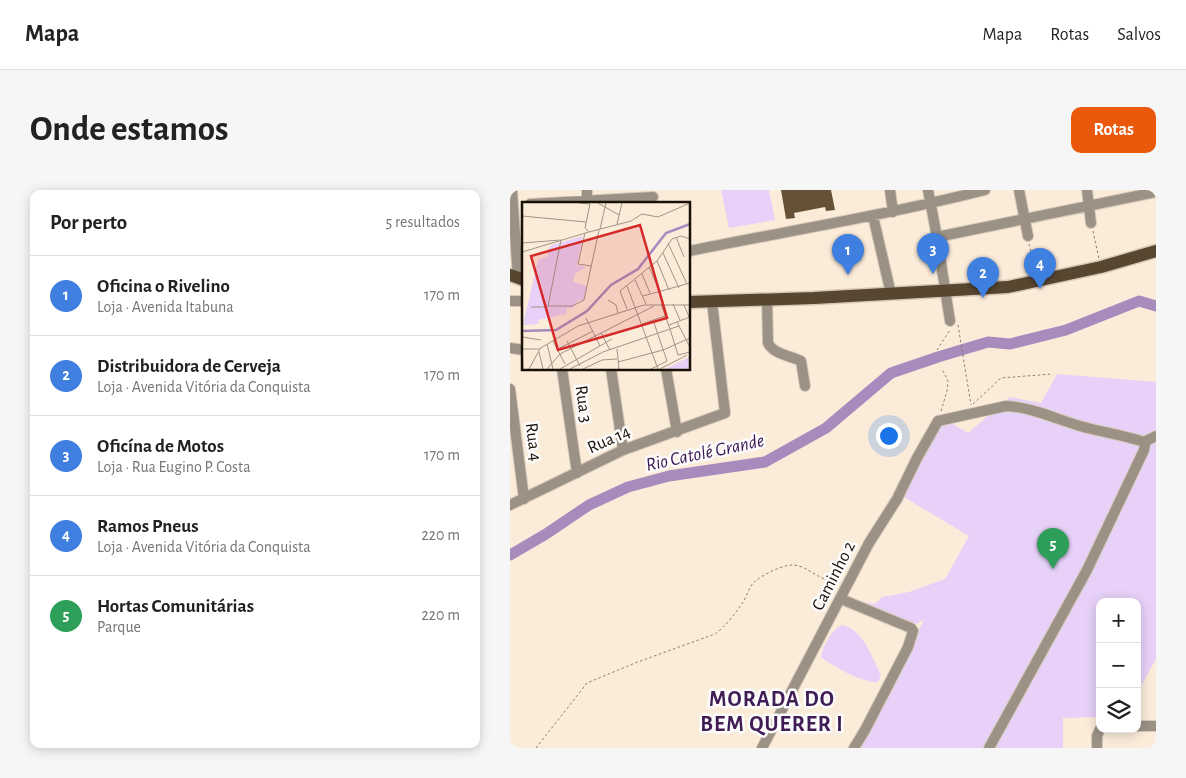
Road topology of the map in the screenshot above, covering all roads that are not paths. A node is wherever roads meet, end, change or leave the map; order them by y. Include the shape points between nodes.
1 (512, 190) edge
2 (587, 190) edge
3 (890, 190) edge
4 (928, 190) edge
5 (985, 190) edge
6 (1019, 190) edge
7 (1087, 190) edge
8 (1156, 192) edge
9 (653, 197) edge
10 (587, 202) joint
11 (519, 204) edge
12 (930, 204) junction
13 (1089, 205) junction
14 (893, 212) junction
15 (873, 216) junction
16 (1025, 218) junction
17 (1091, 223) road end
18 (1028, 236) road end
19 (937, 237) junction
20 (690, 251) edge
21 (1156, 251) edge
22 (517, 278) edge
23 (946, 290) junction
24 (891, 294) junction
25 (767, 299) junction
26 (690, 302) edge
27 (712, 302) junction
28 (954, 320) road end
29 (562, 370) edge
30 (611, 370) edge
31 (666, 370) edge
32 (805, 386) dead end
33 (510, 389) edge
34 (677, 432) junction
35 (1156, 436) edge
36 (1144, 442) junction
37 (623, 450) junction
38 (577, 473) junction
39 (524, 499) junction
40 (510, 505) edge
41 (841, 599) junction
42 (1141, 726) edge
43 (1156, 726) edge
44 (1099, 733) edge
45 (762, 748) edge
46 (854, 748) edge
47 (989, 748) edge
48 (1097, 748) edge

1 - 11 street
2 - 10 street
3 - 14 street
4 - 12 street
5 - 12 street
6 - 16 street
7 - 13 street
8 - 13 street
9 - 10 street
11 - 22 street
12 - 14 street
12 - 19 street
13 - 16 street
13 - 17 street
14 - 15 street
15 - 20 street
15 - 24 street
16 - 18 street
16 - 19 street
19 - 23 street
21 - 23 main road via 1038,282 996,289
23 - 24 main road
23 - 28 street
24 - 25 main road
25 - 27 main road
25 - 32 street via 768,343 774,350 801,361
26 - 27 main road
27 - 34 street, Rua 14 via 725,413
29 - 38 street, Rua 3
30 - 37 street
31 - 34 street
33 - 39 street, Rua 4
34 - 37 street, Rua 14
35 - 36 street
36 - 41 street, Caminho 2 via 1012,406 938,421
36 - 47 street via 1144,450 1087,570
37 - 38 street, Rua 14
38 - 39 street, Rua 14
39 - 40 street, Rua 14
41 - 45 street, Caminho 2
41 - 46 street via 911,628 913,634
42 - 43 street
44 - 48 street

